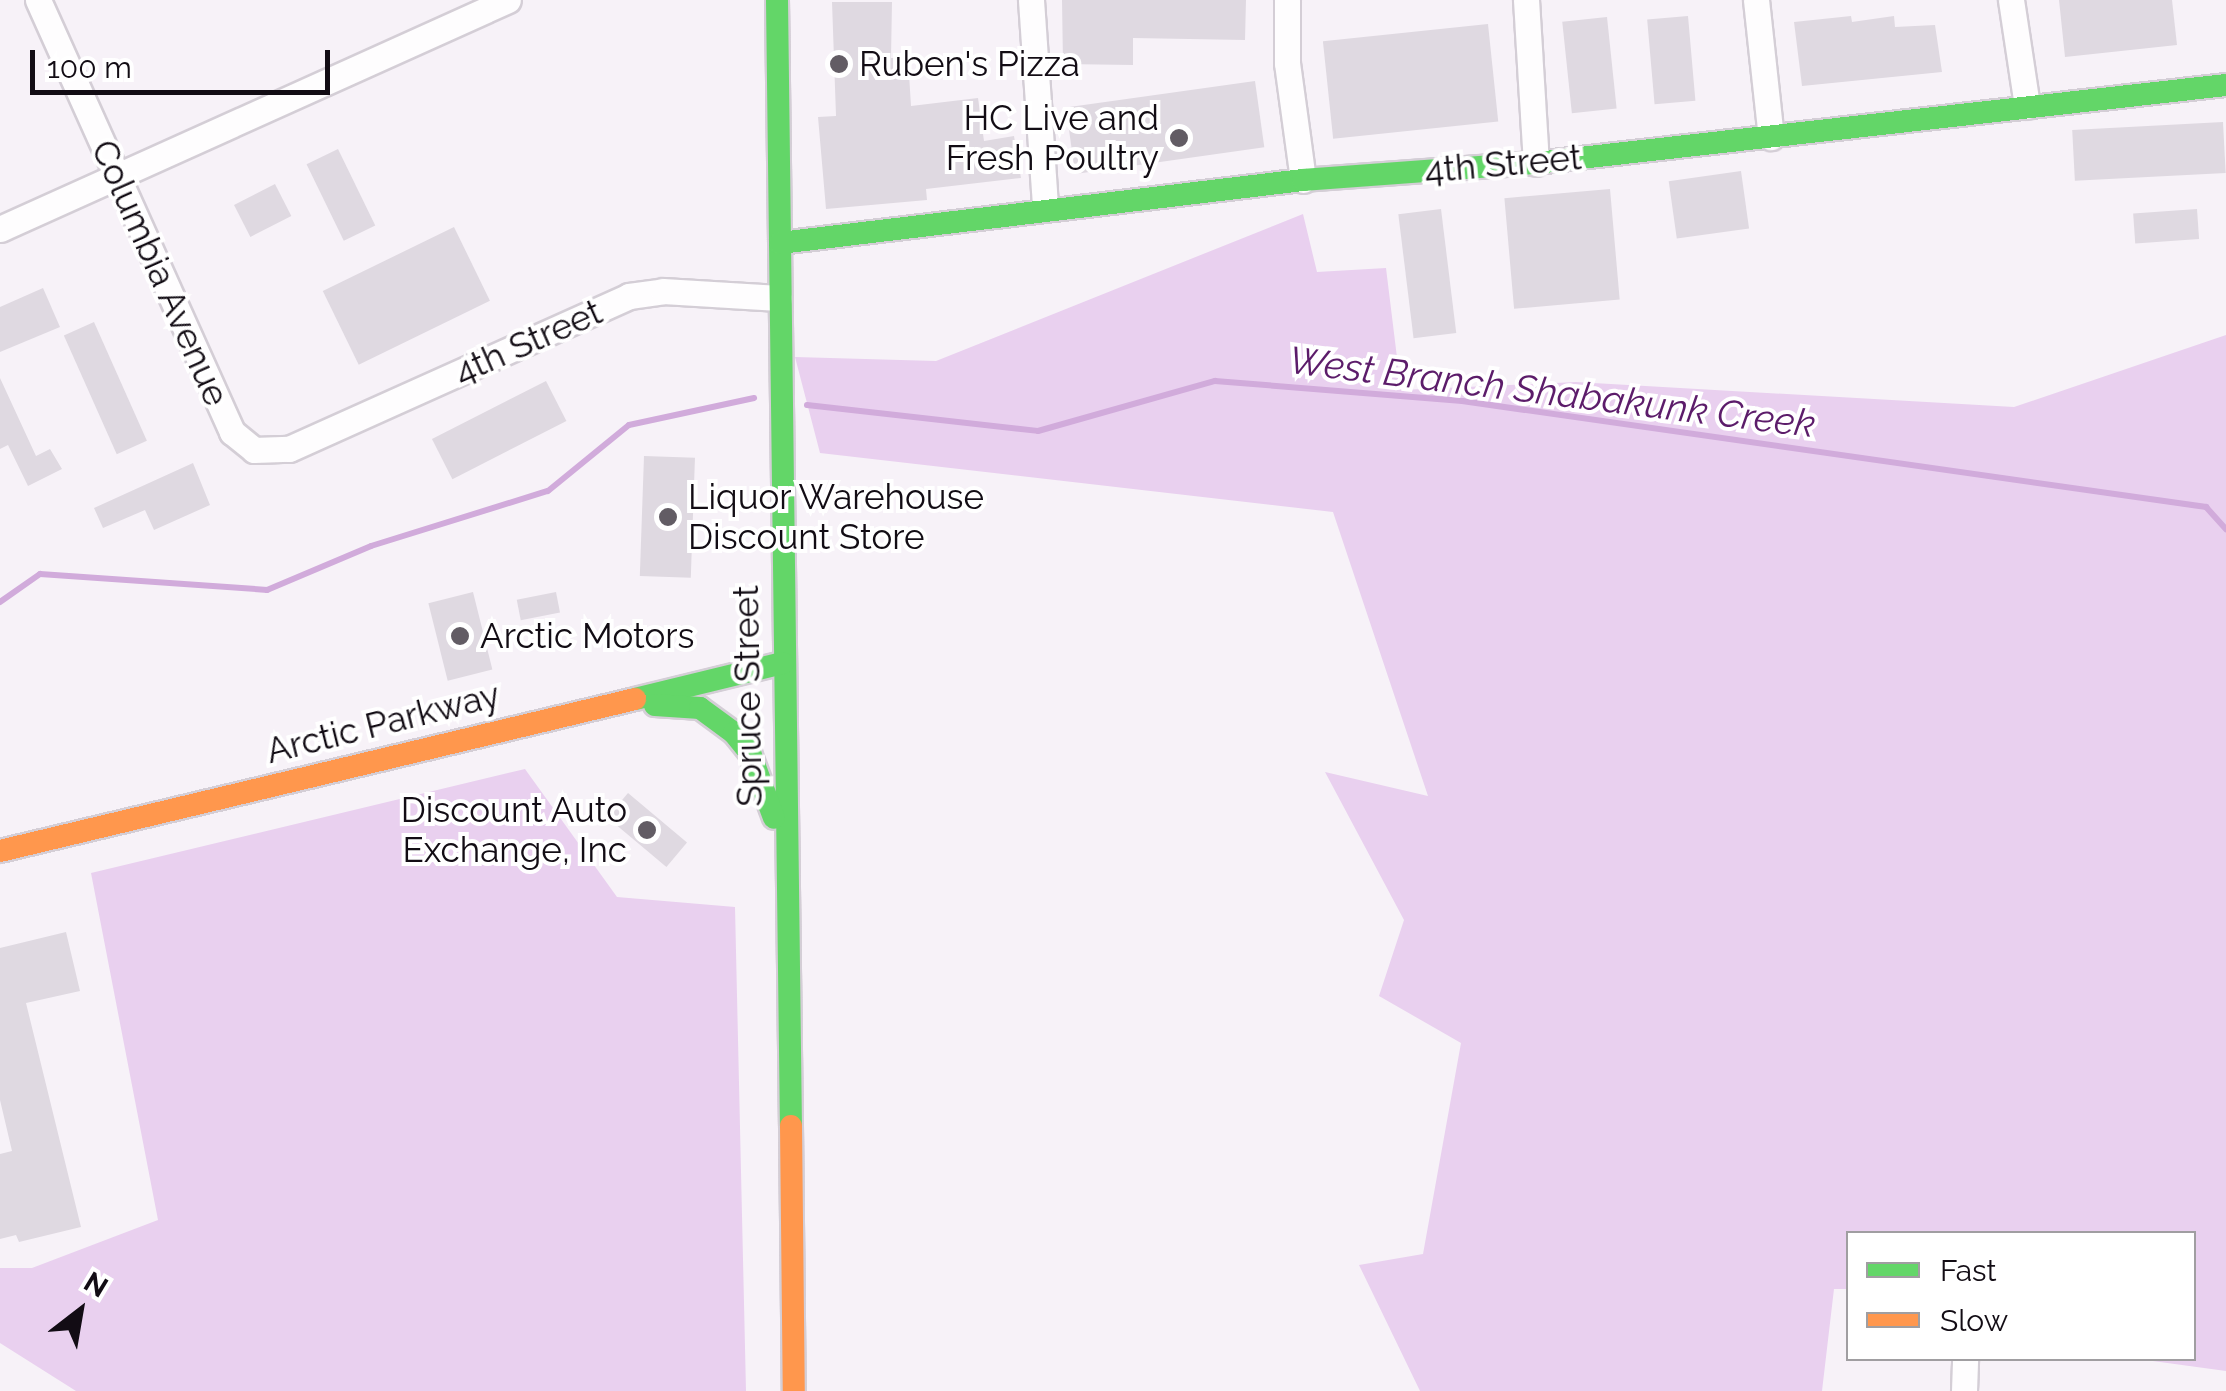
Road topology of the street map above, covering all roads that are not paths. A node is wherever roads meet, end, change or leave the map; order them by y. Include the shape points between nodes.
1 (38, 0) edge
2 (508, 0) edge
3 (777, 0) edge
4 (1032, 0) edge
5 (1287, 0) edge
6 (1526, 0) edge
7 (1756, 0) edge
8 (2012, 0) edge
9 (2226, 86) edge
10 (2027, 106) junction
11 (1771, 137) junction
12 (1536, 163) junction
13 (117, 176) junction
14 (1303, 180) junction
15 (1045, 208) junction
16 (0, 230) edge
17 (780, 243) junction
18 (779, 298) junction
19 (289, 449) joint
20 (783, 662) junction
21 (531, 723) junction
22 (0, 851) edge
23 (785, 854) junction
24 (1964, 1361) edge
25 (794, 1391) edge
26 (1964, 1391) edge

1 - 13 street, Columbia Avenue
2 - 13 street
3 - 17 street, Spruce Street
4 - 15 street
5 - 14 street via 1286,63
6 - 12 street
7 - 11 street
8 - 10 street
9 - 10 street, 4th Street
10 - 11 street, 4th Street
11 - 12 street, 4th Street
12 - 14 street, 4th Street
13 - 16 street
13 - 19 street, Columbia Avenue via 232,432 254,450
14 - 15 street, 4th Street
15 - 17 street, 4th Street
17 - 18 street, Spruce Street
18 - 19 street, 4th Street via 630,296
18 - 20 street, Spruce Street
20 - 21 street, Arctic Parkway
20 - 23 street, Spruce Street
21 - 22 street, Arctic Parkway
21 - 23 street via 662,704 700,708 750,753
23 - 25 street, Spruce Street
24 - 26 street

